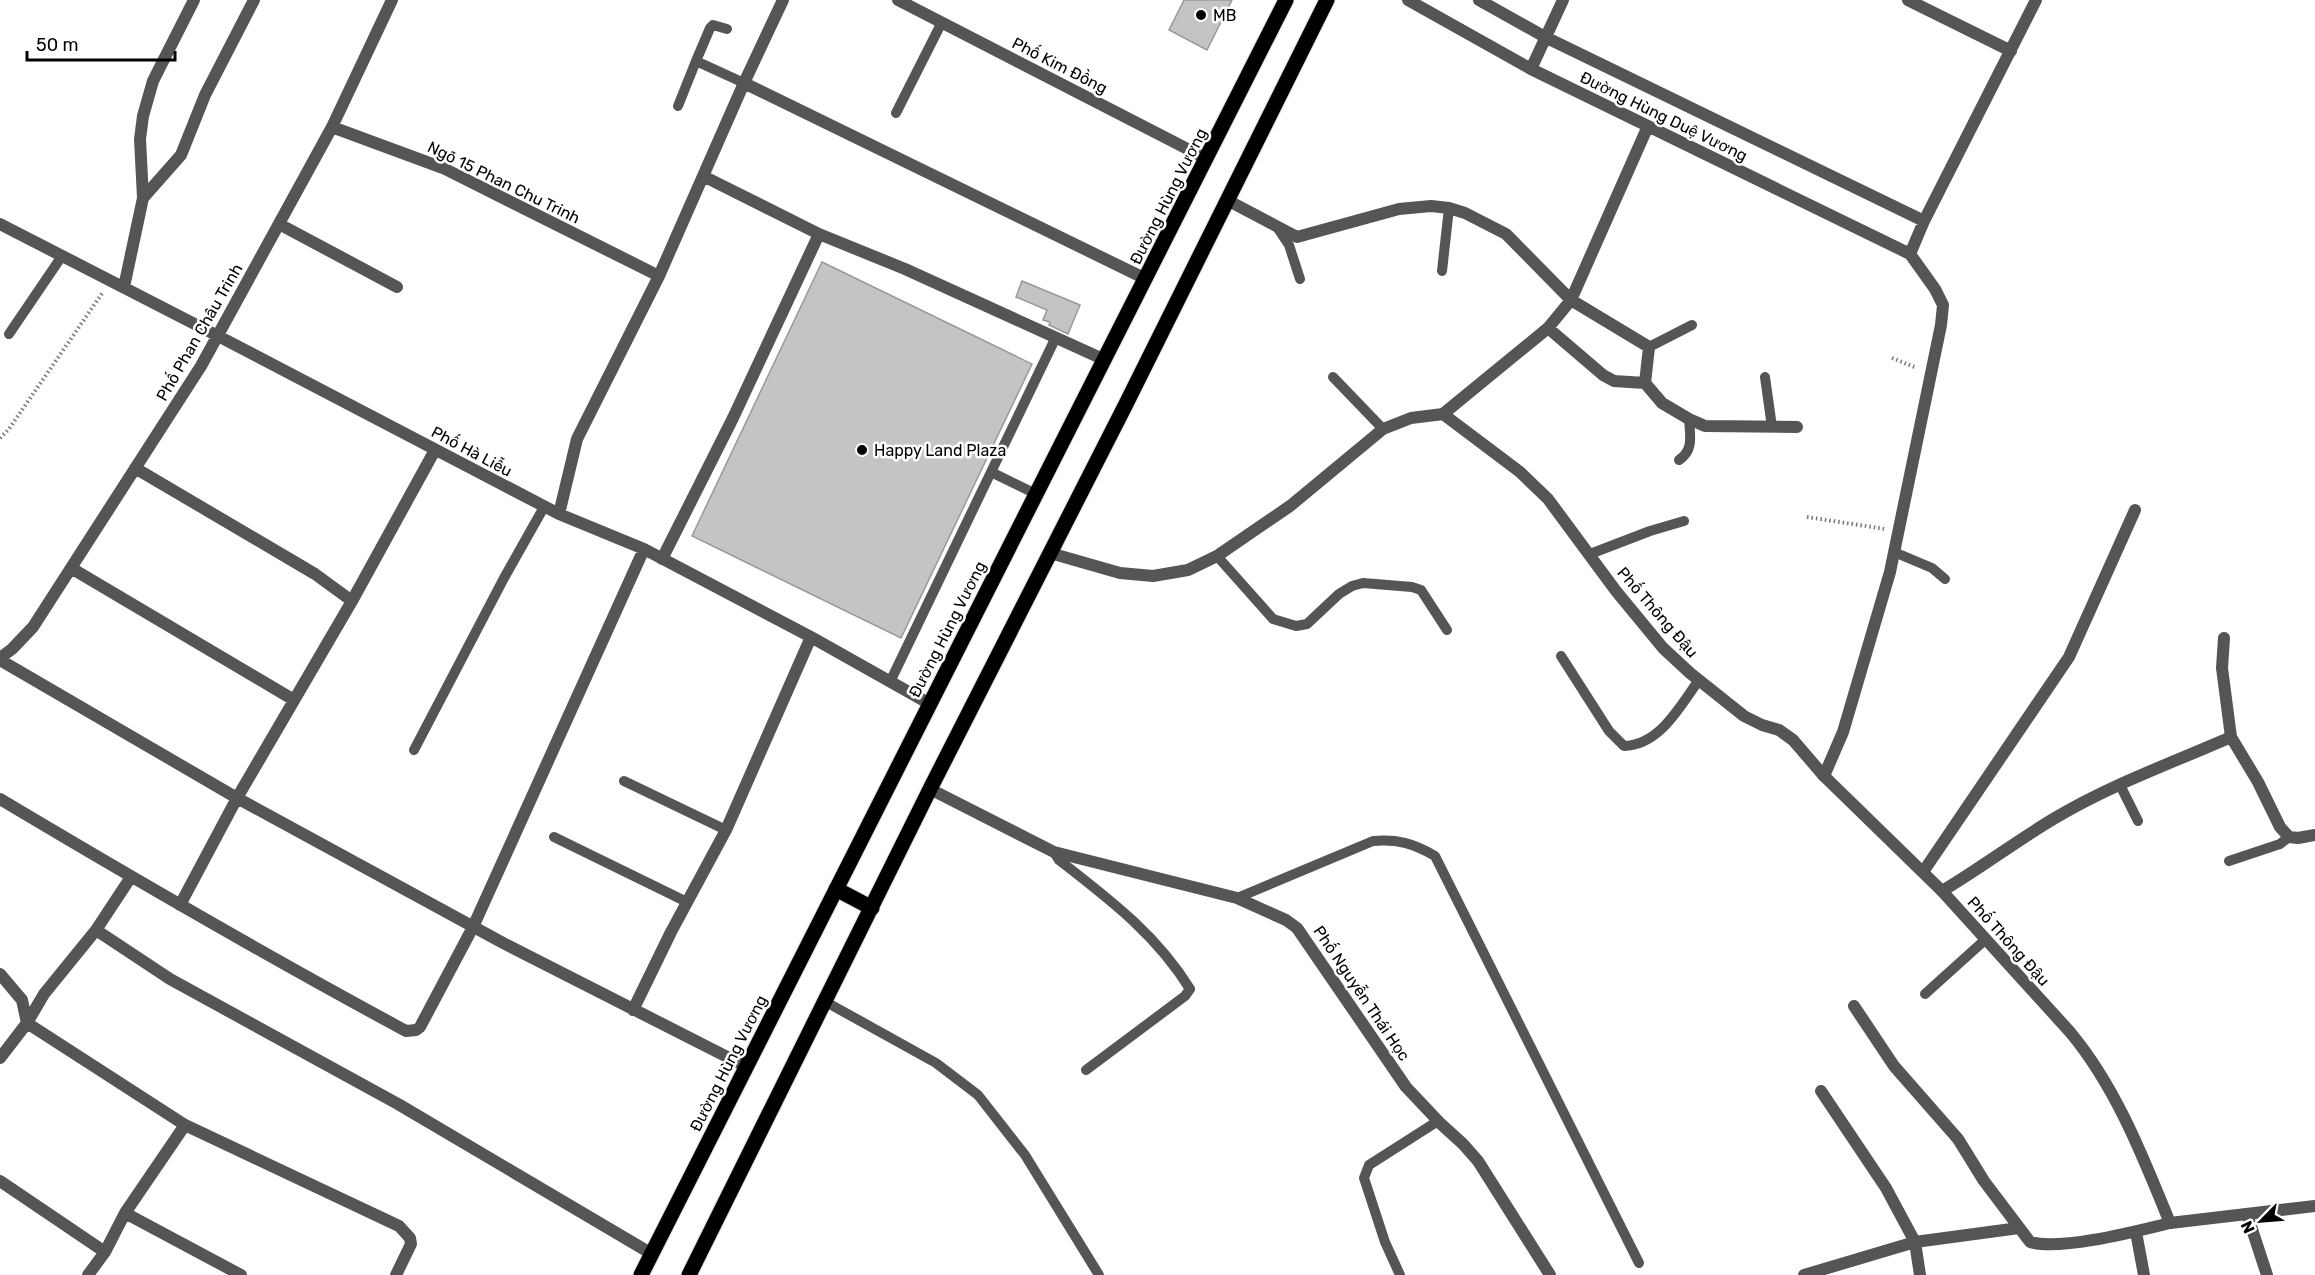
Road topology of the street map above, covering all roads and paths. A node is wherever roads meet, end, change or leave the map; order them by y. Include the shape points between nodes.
1 (194, 0) edge
2 (254, 0) edge
3 (393, 0) edge
4 (783, 0) edge
5 (898, 0) edge
6 (1286, 0) edge
7 (1327, 0) edge
8 (1408, 0) edge
9 (1479, 0) edge
10 (1563, 0) edge
11 (1908, 0) edge
12 (2036, 0) edge
13 (942, 22) junction
14 (726, 29) dead end
15 (1545, 37) junction
16 (2011, 51) junction
17 (696, 61) junction
18 (1531, 69) junction
19 (744, 83) junction
20 (678, 106) dead end
21 (896, 113) dead end
22 (1648, 126) junction
23 (332, 127) junction
24 (1207, 159) junction
25 (703, 176) junction
26 (143, 198) junction
27 (1227, 201) junction
28 (1449, 208) junction
29 (1924, 221) junction
30 (279, 224) junction
31 (1275, 224) junction
32 (1, 226) edge
33 (819, 234) junction
34 (1910, 254) junction
35 (62, 256) junction
36 (1442, 271) dead end
37 (659, 276) junction
38 (1146, 279) junction
39 (1300, 279) dead end
40 (111, 281) junction
41 (124, 287) junction
42 (397, 287) dead end
43 (1571, 300) junction
44 (1692, 325) dead end
45 (1548, 328) junction
46 (9, 334) dead end
47 (218, 336) junction
48 (1056, 338) junction
49 (1649, 347) junction
50 (1892, 358) dead end
51 (1105, 360) junction
52 (1931, 374) junction
53 (1333, 377) dead end
54 (1765, 377) dead end
55 (1645, 383) junction
56 (1443, 414) junction
57 (1689, 419) junction
58 (1772, 427) junction
59 (1797, 427) dead end
60 (1383, 429) junction
61 (0, 438) edge
62 (435, 450) junction
63 (1679, 460) dead end
64 (135, 468) junction
65 (991, 472) junction
66 (1036, 494) junction
67 (544, 507) junction
68 (2135, 510) dead end
69 (559, 514) junction
70 (1807, 516) dead end
71 (1684, 521) dead end
72 (1897, 531) junction
73 (644, 549) junction
74 (1050, 552) junction
75 (1894, 552) junction
76 (1590, 554) junction
77 (1217, 556) junction
78 (662, 559) junction
79 (71, 568) junction
80 (1945, 579) dead end
81 (352, 601) junction
82 (1447, 630) dead end
83 (811, 637) junction
84 (2224, 638) dead end
85 (1561, 656) dead end
86 (0, 659) edge
87 (1699, 680) junction
88 (890, 682) junction
89 (294, 700) junction
90 (930, 704) junction
91 (2231, 737) junction
92 (414, 750) dead end
93 (1824, 776) junction
94 (624, 781) dead end
95 (2120, 785) junction
96 (930, 789) junction
97 (237, 798) junction
98 (0, 799) edge
99 (2138, 821) dead end
100 (726, 830) junction
101 (2315, 835) edge
102 (554, 837) dead end
103 (2289, 837) junction
104 (1054, 852) junction
105 (2229, 861) dead end
106 (1923, 872) junction
107 (131, 877) junction
108 (836, 889) junction
109 (1942, 891) junction
110 (1238, 898) junction
111 (687, 902) junction
112 (180, 905) junction
113 (872, 908) junction
114 (473, 927) junction
115 (96, 930) junction
116 (1986, 939) junction
117 (0, 974) edge
118 (1925, 994) dead end
119 (826, 1002) junction
120 (1854, 1006) dead end
121 (633, 1010) junction
122 (27, 1023) junction
123 (0, 1058) edge
124 (747, 1067) junction
125 (1086, 1070) dead end
126 (1821, 1091) dead end
127 (1438, 1121) junction
128 (185, 1125) junction
129 (0, 1181) edge
130 (2315, 1206) edge
131 (125, 1214) junction
132 (2247, 1214) junction
133 (2170, 1223) junction
134 (2019, 1228) junction
135 (2136, 1232) junction
136 (1915, 1242) junction
137 (105, 1252) junction
138 (652, 1254) junction
139 (1639, 1263) dead end
140 (88, 1275) edge
141 (241, 1275) edge
142 (396, 1275) edge
143 (641, 1275) edge
144 (689, 1275) edge
145 (1099, 1275) edge
146 (1400, 1275) edge
147 (1550, 1275) edge
148 (1804, 1275) edge
149 (1920, 1275) edge
150 (2144, 1275) edge
151 (2267, 1275) edge

1 - 26 street via 153,81 141,139
2 - 26 street via 205,95 181,156
3 - 23 street, Phố Phan Châu Trinh
4 - 19 street
5 - 13 street, Phố Kim Đồng
6 - 24 main road, Đường Hùng Vương
7 - 27 main road
8 - 18 street, Đường Hùng Duệ Vương
9 - 15 street, Đường Hùng Duệ Vương
10 - 15 street
11 - 16 street
12 - 16 street
13 - 21 lane
13 - 24 street, Phố Kim Đồng
14 - 17 lane via 713,25 710,28
15 - 18 street
15 - 29 street, Đường Hùng Duệ Vương
16 - 29 street
17 - 19 lane
17 - 20 lane
18 - 22 street, Đường Hùng Duệ Vương
19 - 25 street
19 - 38 street
22 - 34 street, Đường Hùng Duệ Vương
22 - 43 street
23 - 30 street, Phố Phan Châu Trinh
23 - 37 street, Ngõ 15 Phan Chu Trinh via 443,168
24 - 38 main road, Đường Hùng Vương
25 - 33 street
25 - 37 street
26 - 41 street
27 - 31 street
27 - 74 main road
28 - 31 street via 1400,209 1297,237
28 - 36 lane
28 - 43 street via 1506,234
29 - 34 street
30 - 42 street
30 - 47 street, Phố Phan Châu Trinh
31 - 39 lane via 1289,245
32 - 35 street, Phố Hà Liễu
33 - 48 street
33 - 78 street
34 - 52 street via 1943,305
35 - 40 street, Phố Hà Liễu
35 - 46 lane
37 - 69 street via 577,439
38 - 51 main road, Đường Hùng Vương
40 - 41 street, Phố Hà Liễu
40 - 61 path
41 - 47 street, Phố Hà Liễu
43 - 45 street
43 - 49 street
44 - 49 lane
45 - 55 street via 1603,375 1614,381
45 - 56 street
47 - 62 street, Phố Hà Liễu
47 - 64 street, Phố Phan Châu Trinh
48 - 51 street
48 - 65 lane
49 - 55 street
50 - 52 path
51 - 66 main road, Đường Hùng Vương
52 - 72 street
53 - 60 lane
54 - 58 lane
55 - 57 street via 1662,403
56 - 60 street via 1411,418
56 - 76 street, Phố Thông Đậu via 1534,485
57 - 58 street via 1706,426
57 - 63 lane via 1691,446
58 - 59 street
60 - 77 street via 1290,506
62 - 67 street, Phố Hà Liễu
62 - 81 street
64 - 79 street, Phố Phan Châu Trinh
64 - 81 street via 315,574
65 - 66 lane
65 - 88 lane
66 - 90 main road, Đường Hùng Vương
67 - 69 street, Phố Hà Liễu
67 - 92 lane
68 - 106 street via 2069,657
69 - 73 street, Phố Hà Liễu
70 - 72 path
71 - 76 lane
72 - 75 street
73 - 78 street, Phố Hà Liễu
73 - 114 street
74 - 77 street via 1120,573 1154,576 1188,570
74 - 96 main road
75 - 80 lane via 1932,568
75 - 93 street via 1843,732
76 - 87 street, Phố Thông Đậu via 1663,648
77 - 82 lane via 1273,619 1296,626 1307,624 1339,594 1363,583 1421,590
78 - 83 street, Phố Hà Liễu
79 - 86 street, Phố Phan Châu Trinh via 33,627
79 - 89 street
81 - 89 street
83 - 88 street, Phố Hà Liễu
83 - 100 street
84 - 91 street via 2222,668
85 - 87 lane via 1609,731 1624,746 1635,746 1660,731
86 - 97 street
87 - 93 street, Phố Thông Đậu via 1744,716 1793,740
88 - 90 street, Phố Hà Liễu
89 - 97 street
90 - 108 main road, Đường Hùng Vương
91 - 95 street
91 - 103 street
93 - 106 street, Phố Thông Đậu
94 - 100 lane
95 - 99 lane
95 - 109 street via 2055,818
96 - 104 street, Phố Nguyễn Thái Học
96 - 113 main road
97 - 112 street
97 - 114 street
98 - 107 street
100 - 111 street
101 - 103 street
102 - 111 lane
103 - 105 lane via 2280,844
104 - 110 street, Phố Nguyễn Thái Học
104 - 125 lane via 1118,905 1173,963 1190,989
106 - 109 street, Phố Thông Đậu
107 - 112 street
107 - 115 street
108 - 113 main road
108 - 124 main road, Đường Hùng Vương
109 - 116 street, Phố Thông Đậu
110 - 127 street, Phố Nguyễn Thái Học via 1297,928 1406,1088
110 - 139 lane via 1373,841 1404,841 1435,856
111 - 121 street
112 - 114 street via 406,1031 420,1027
113 - 119 main road
114 - 121 street
115 - 122 street via 44,994
115 - 138 street via 170,979 398,1104
116 - 118 lane
116 - 133 street, Phố Thông Đậu via 2087,1053 2138,1148
117 - 122 street via 22,1000
119 - 144 main road
119 - 145 lane via 936,1063 978,1095 1025,1155
120 - 134 street via 1894,1066 1958,1139
121 - 124 street
122 - 123 street
122 - 128 street
124 - 138 main road, Đường Hùng Vương
126 - 136 street via 1886,1188
127 - 146 lane via 1369,1165 1364,1178
127 - 147 street, Phố Nguyễn Thái Học via 1478,1161
128 - 131 street
128 - 142 street via 399,1226 411,1244
129 - 137 street
130 - 132 street
131 - 137 street
131 - 141 street
132 - 133 street
132 - 151 street
133 - 135 street
134 - 135 street via 2030,1242 2040,1245
134 - 136 street
135 - 150 street
136 - 148 street
136 - 149 street
137 - 140 street
138 - 143 main road, Đường Hùng Vương

